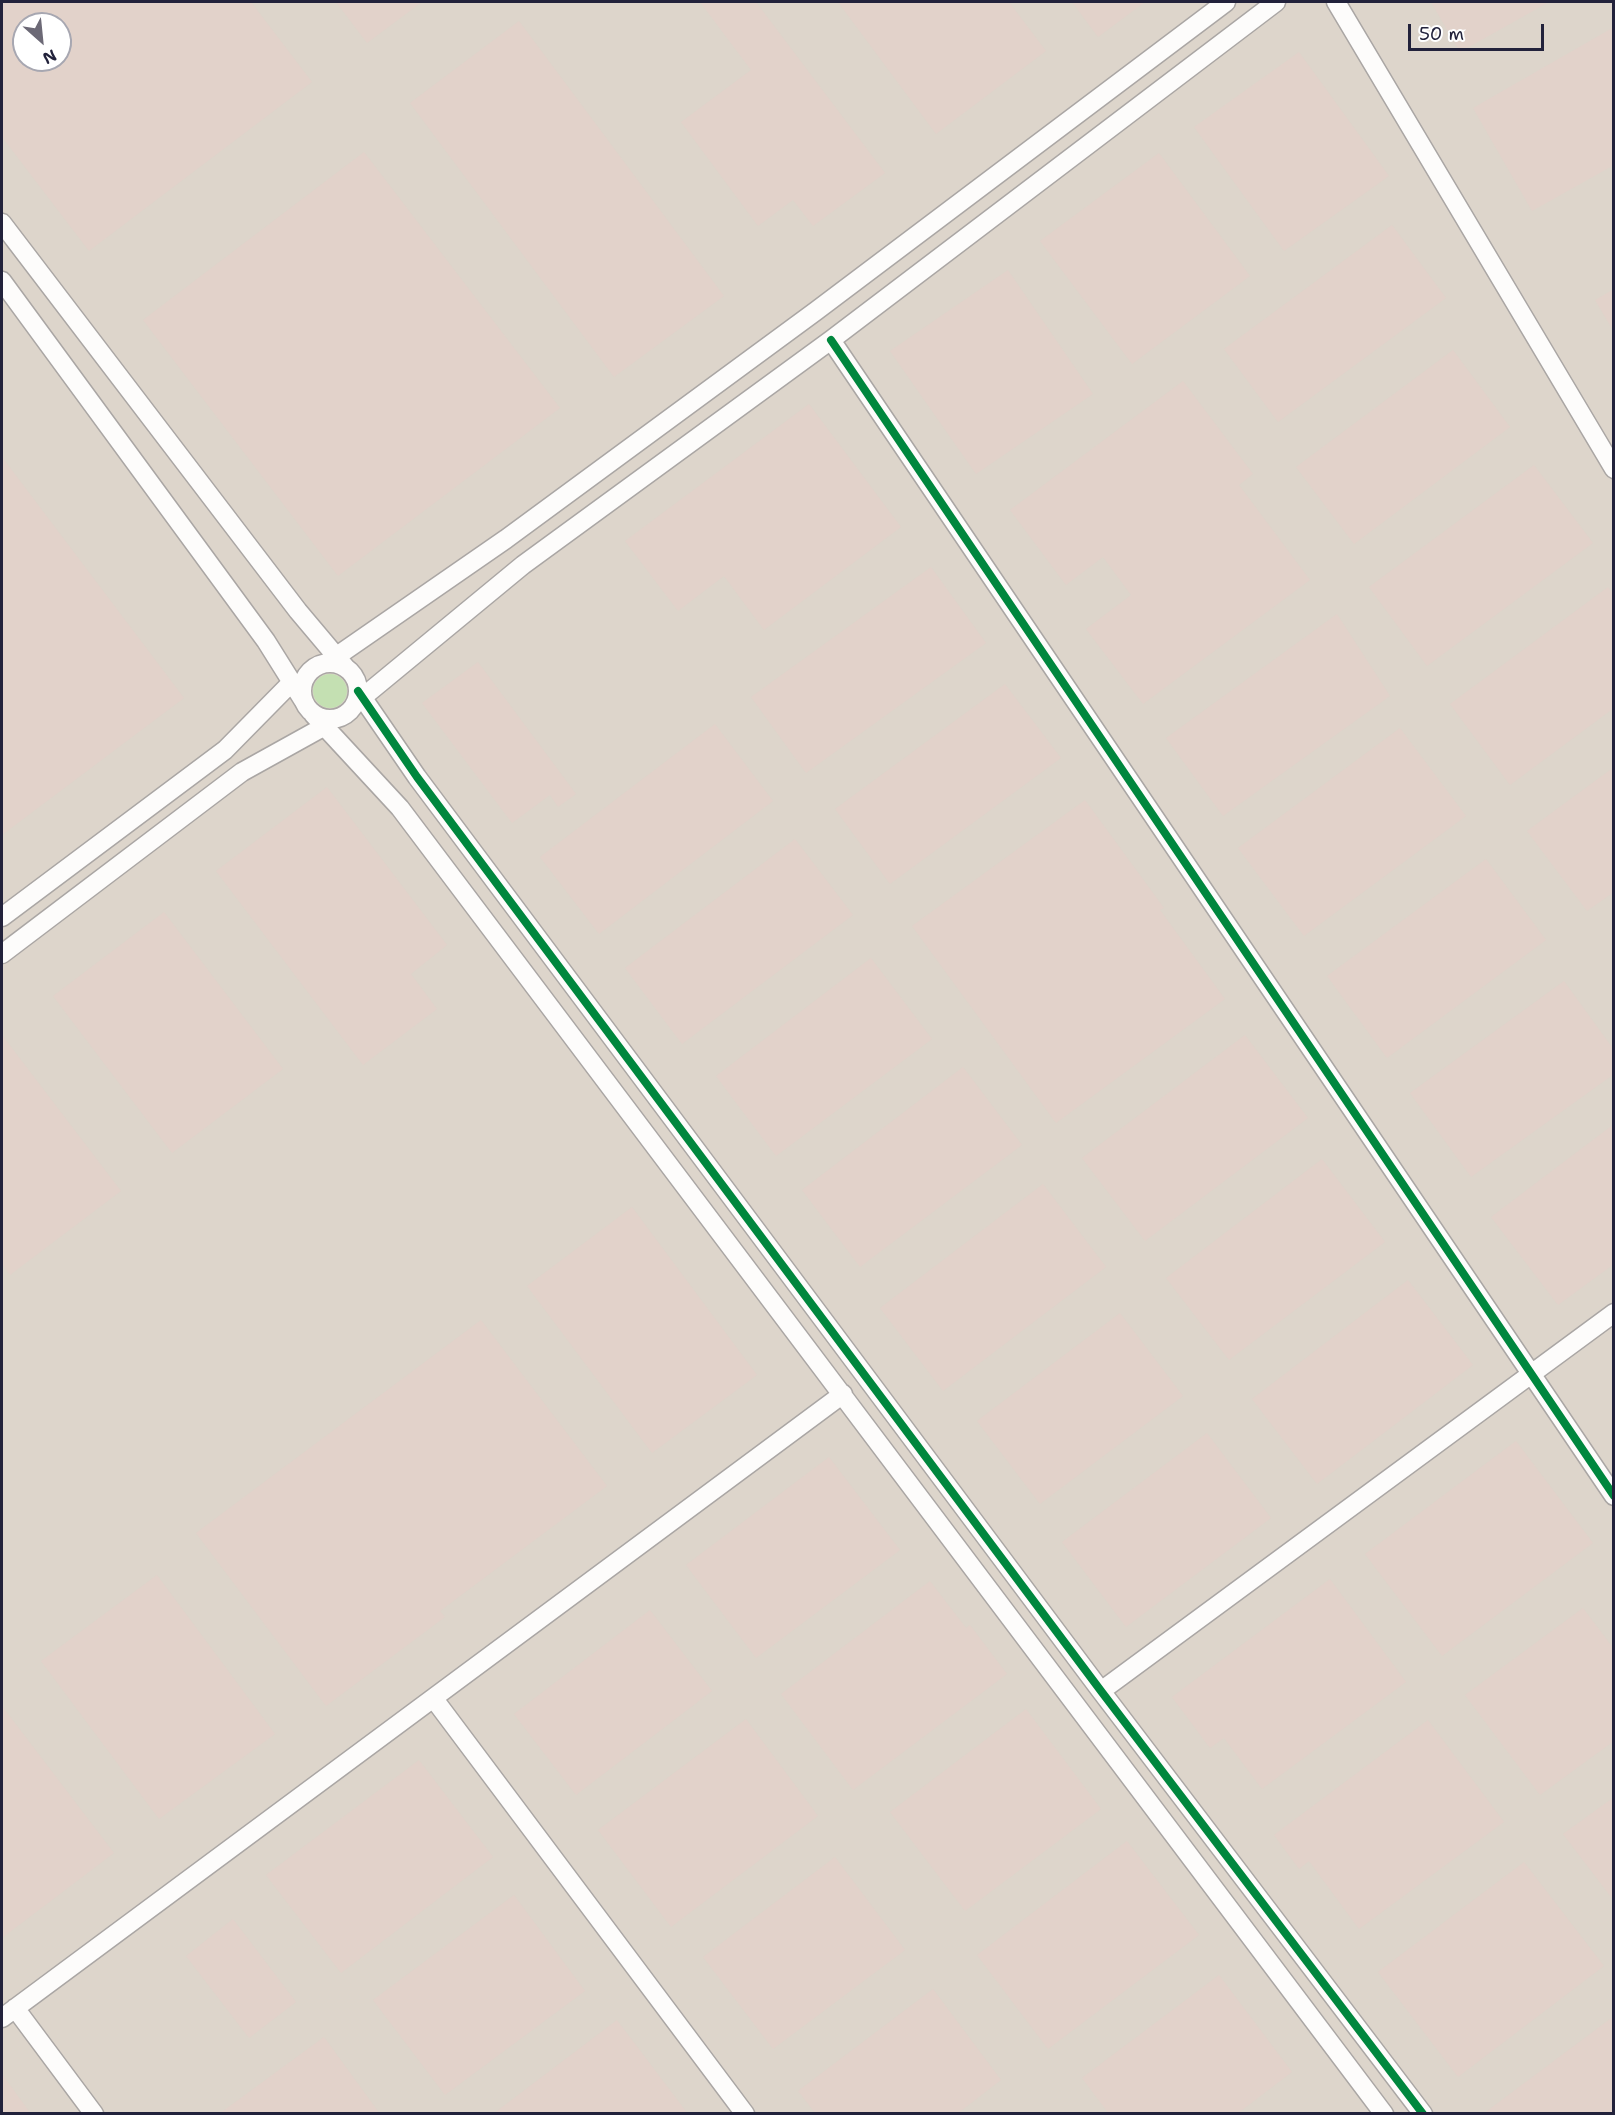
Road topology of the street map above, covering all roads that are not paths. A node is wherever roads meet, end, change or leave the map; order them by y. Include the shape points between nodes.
1 (1226, 2) edge
2 (1276, 2) edge
3 (1336, 2) edge
4 (2, 223) edge
5 (2, 281) edge
6 (831, 340) junction
7 (1614, 469) edge
8 (342, 662) junction
9 (291, 684) junction
10 (361, 694) junction
11 (314, 714) junction
12 (2, 917) edge
13 (2, 954) edge
14 (1614, 1313) edge
15 (1531, 1375) junction
16 (843, 1394) junction
17 (1614, 1496) edge
18 (1101, 1691) junction
19 (434, 1699) junction
20 (8, 2013) edge
21 (94, 2114) edge
22 (745, 2114) edge
23 (1384, 2114) edge
24 (1423, 2114) edge

1 - 8 street
2 - 6 street
3 - 7 street
4 - 8 street via 298,611
5 - 9 street via 266,641
6 - 10 street via 523,565
6 - 15 street
8 - 10 street
8 - 11 street via 313,668 303,683
9 - 11 street
9 - 12 street via 225,750
10 - 11 street via 347,714 330,719
10 - 18 street via 417,777
11 - 13 street
11 - 16 street via 400,808
14 - 15 street
15 - 17 street
15 - 18 street
16 - 19 street
16 - 23 street
18 - 24 street
19 - 20 street
19 - 22 street
20 - 21 street

